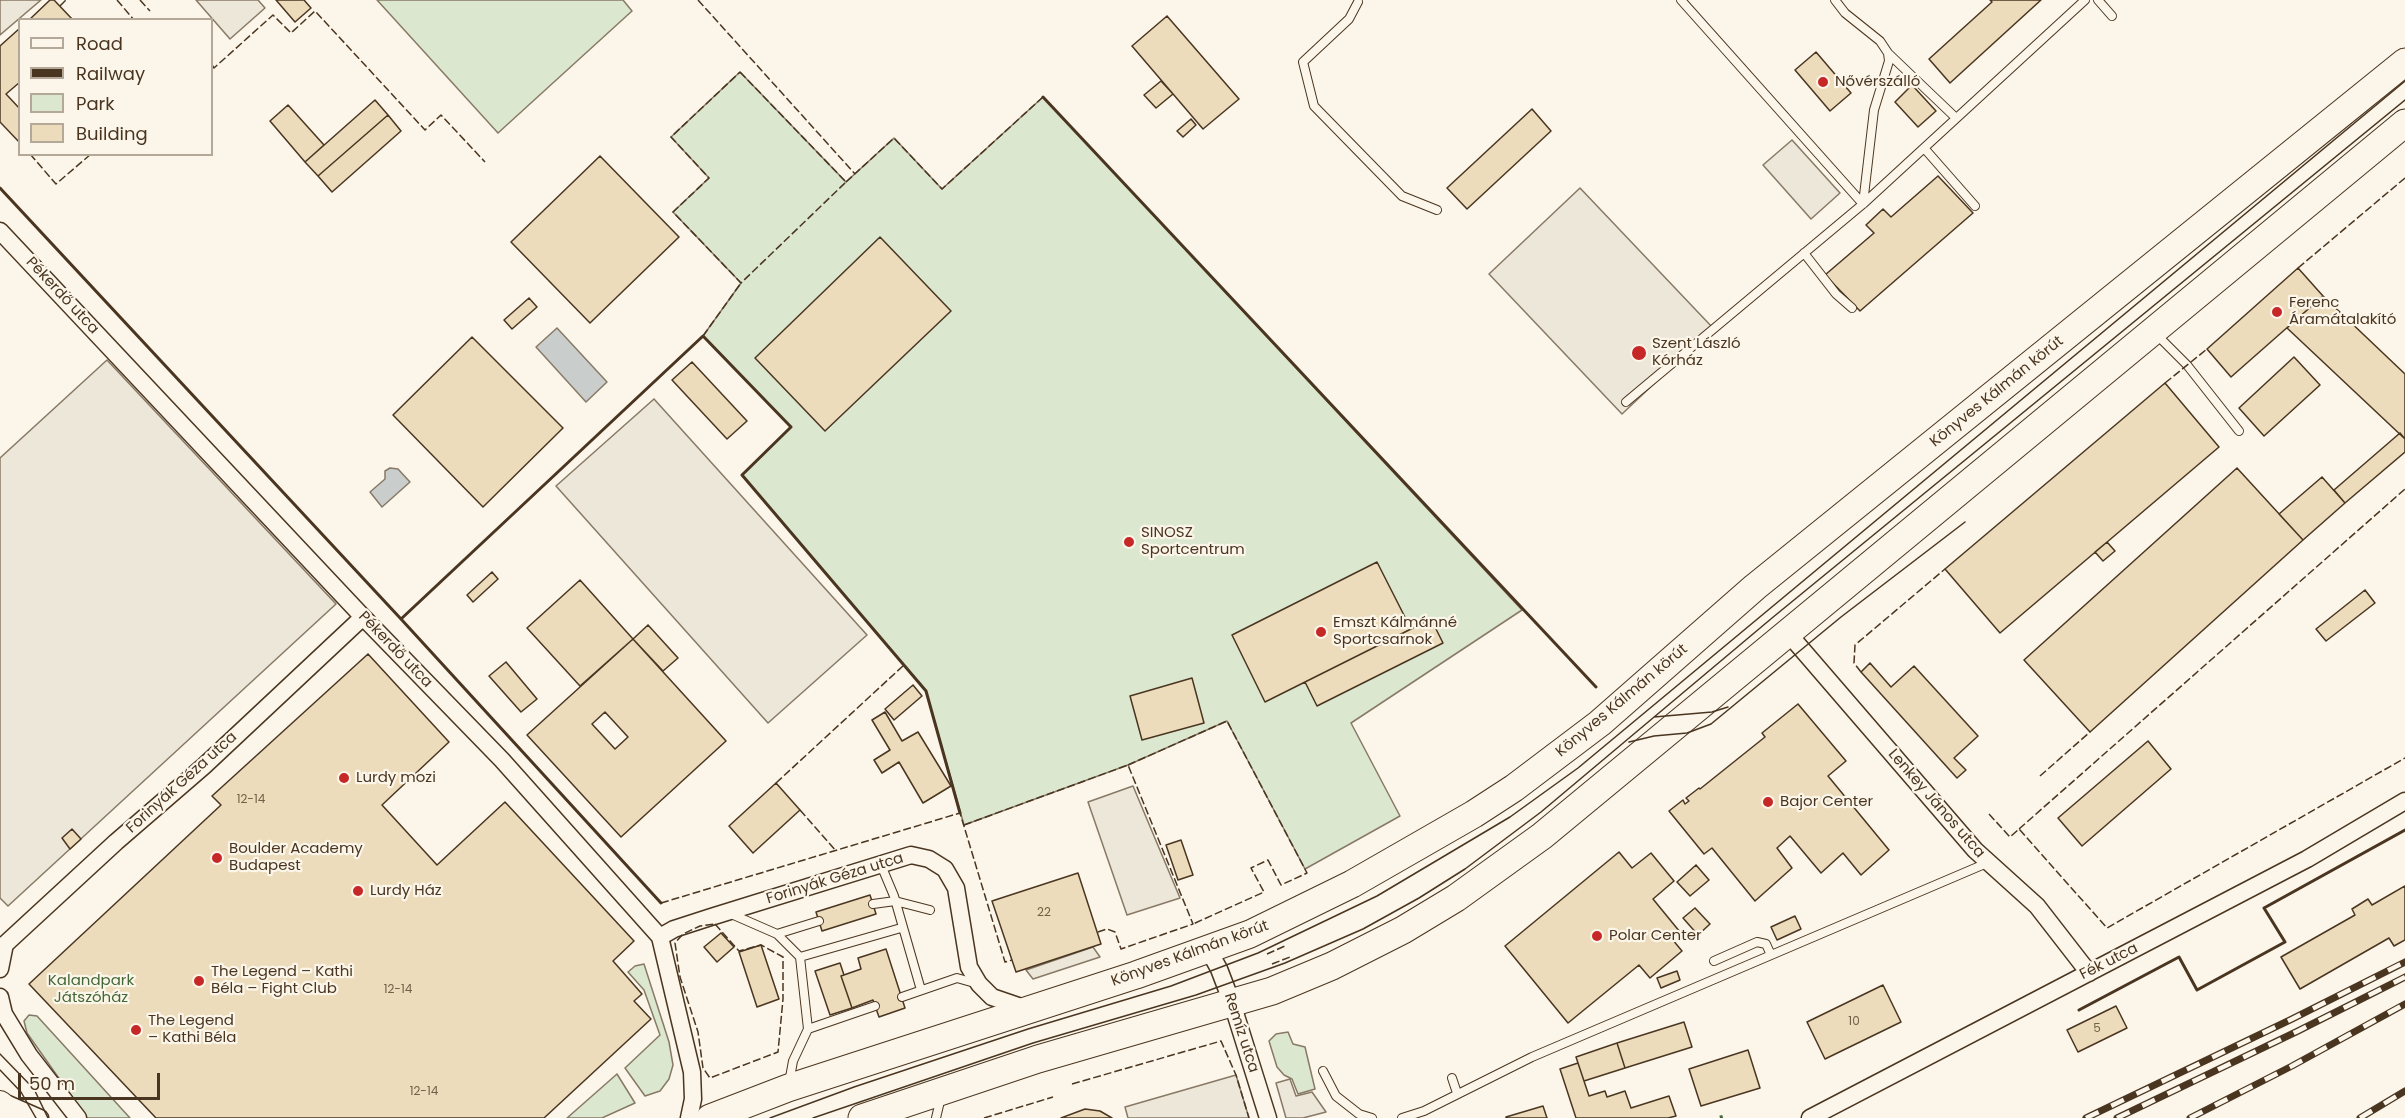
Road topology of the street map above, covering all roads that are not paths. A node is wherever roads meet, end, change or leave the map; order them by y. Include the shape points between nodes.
1 (1681, 0) edge
2 (1834, 0) edge
3 (2085, 0) edge
4 (2098, 0) edge
5 (1358, 1) edge
6 (2112, 16) dead end
7 (1888, 53) junction
8 (2405, 62) edge
9 (1956, 118) junction
10 (2405, 123) edge
11 (1924, 148) junction
12 (1863, 204) junction
13 (1975, 206) dead end
14 (1437, 210) dead end
15 (0, 231) edge
16 (1804, 253) junction
17 (1852, 308) dead end
18 (2153, 330) junction
19 (1626, 402) dead end
20 (2239, 431) dead end
21 (363, 617) junction
22 (1788, 632) junction
23 (2405, 801) edge
24 (1987, 863) junction
25 (881, 865) junction
26 (895, 902) junction
27 (873, 904) dead end
28 (930, 910) dead end
29 (728, 912) junction
30 (819, 921) dead end
31 (901, 928) junction
32 (777, 934) junction
33 (660, 937) junction
34 (3, 946) edge
35 (1208, 950) junction
36 (1771, 955) junction
37 (800, 957) junction
38 (1714, 961) dead end
39 (0, 969) edge
40 (2089, 973) junction
41 (979, 984) junction
42 (921, 990) junction
43 (0, 997) edge
44 (902, 997) dead end
45 (1232, 1004) junction
46 (875, 1006) dead end
47 (1027, 1009) junction
48 (808, 1029) junction
49 (1323, 1071) dead end
50 (1452, 1078) dead end
51 (788, 1088) junction
52 (942, 1090) junction
53 (1457, 1094) junction
54 (0, 1102) edge
55 (0, 1110) edge
56 (3, 1118) edge
57 (18, 1118) edge
58 (40, 1118) edge
59 (78, 1118) edge
60 (689, 1118) edge
61 (710, 1118) edge
62 (862, 1118) edge
63 (936, 1118) edge
64 (1268, 1118) edge
65 (1372, 1118) edge
66 (1402, 1118) edge
67 (1810, 1118) edge

1 - 12 lane
2 - 7 lane
3 - 9 lane
4 - 6 lane
5 - 14 lane via 1349,19 1303,62 1314,106 1402,196
7 - 9 lane
7 - 12 lane via 1888,70 1874,110
8 - 35 main road, Könyves Kálmán körút via 1755,587 1600,723 1514,788 1334,893
9 - 11 lane
10 - 18 main road
11 - 12 lane
11 - 13 lane
12 - 16 lane
15 - 21 street, Pékerdő utca
16 - 17 lane
16 - 19 lane
18 - 20 lane via 2187,365
18 - 22 main road
21 - 33 street, Pékerdő utca via 502,760
21 - 34 street, Forinyák Géza utca
22 - 24 street, Lenkey János utca
22 - 45 main road via 1542,836 1456,898 1332,966
23 - 40 street, Fék utca via 2307,859
24 - 36 lane
24 - 40 street, Lenkey János utca via 2037,906
25 - 26 lane
25 - 29 street, Forinyák Géza utca
25 - 41 street, Forinyák Géza utca via 912,855 945,869 956,888 969,967
26 - 27 lane
26 - 28 lane
26 - 31 lane
29 - 32 lane
29 - 33 street, Forinyák Géza utca
30 - 32 lane
31 - 37 lane
31 - 42 lane
32 - 37 lane
33 - 60 street, Pékerdő utca via 692,1072
34 - 39 street
35 - 45 street, Remíz utca
35 - 47 main road, Könyves Kálmán körút
36 - 38 lane via 1766,945 1757,942
36 - 53 lane via 1524,1061
37 - 48 lane
40 - 67 street, Fék utca
41 - 42 lane via 957,978
41 - 47 street via 992,996
42 - 44 lane
43 - 59 street via 4,1014 29,1055
45 - 52 main road
45 - 64 street, Remíz utca
46 - 48 lane
47 - 51 main road, Könyves Kálmán körút
48 - 51 lane via 793,1061
49 - 65 lane via 1336,1096 1359,1114
50 - 53 lane
51 - 61 main road, Könyves Kálmán körút
52 - 62 main road
52 - 63 lane
53 - 66 lane
54 - 57 street
54 - 58 street
55 - 56 street

